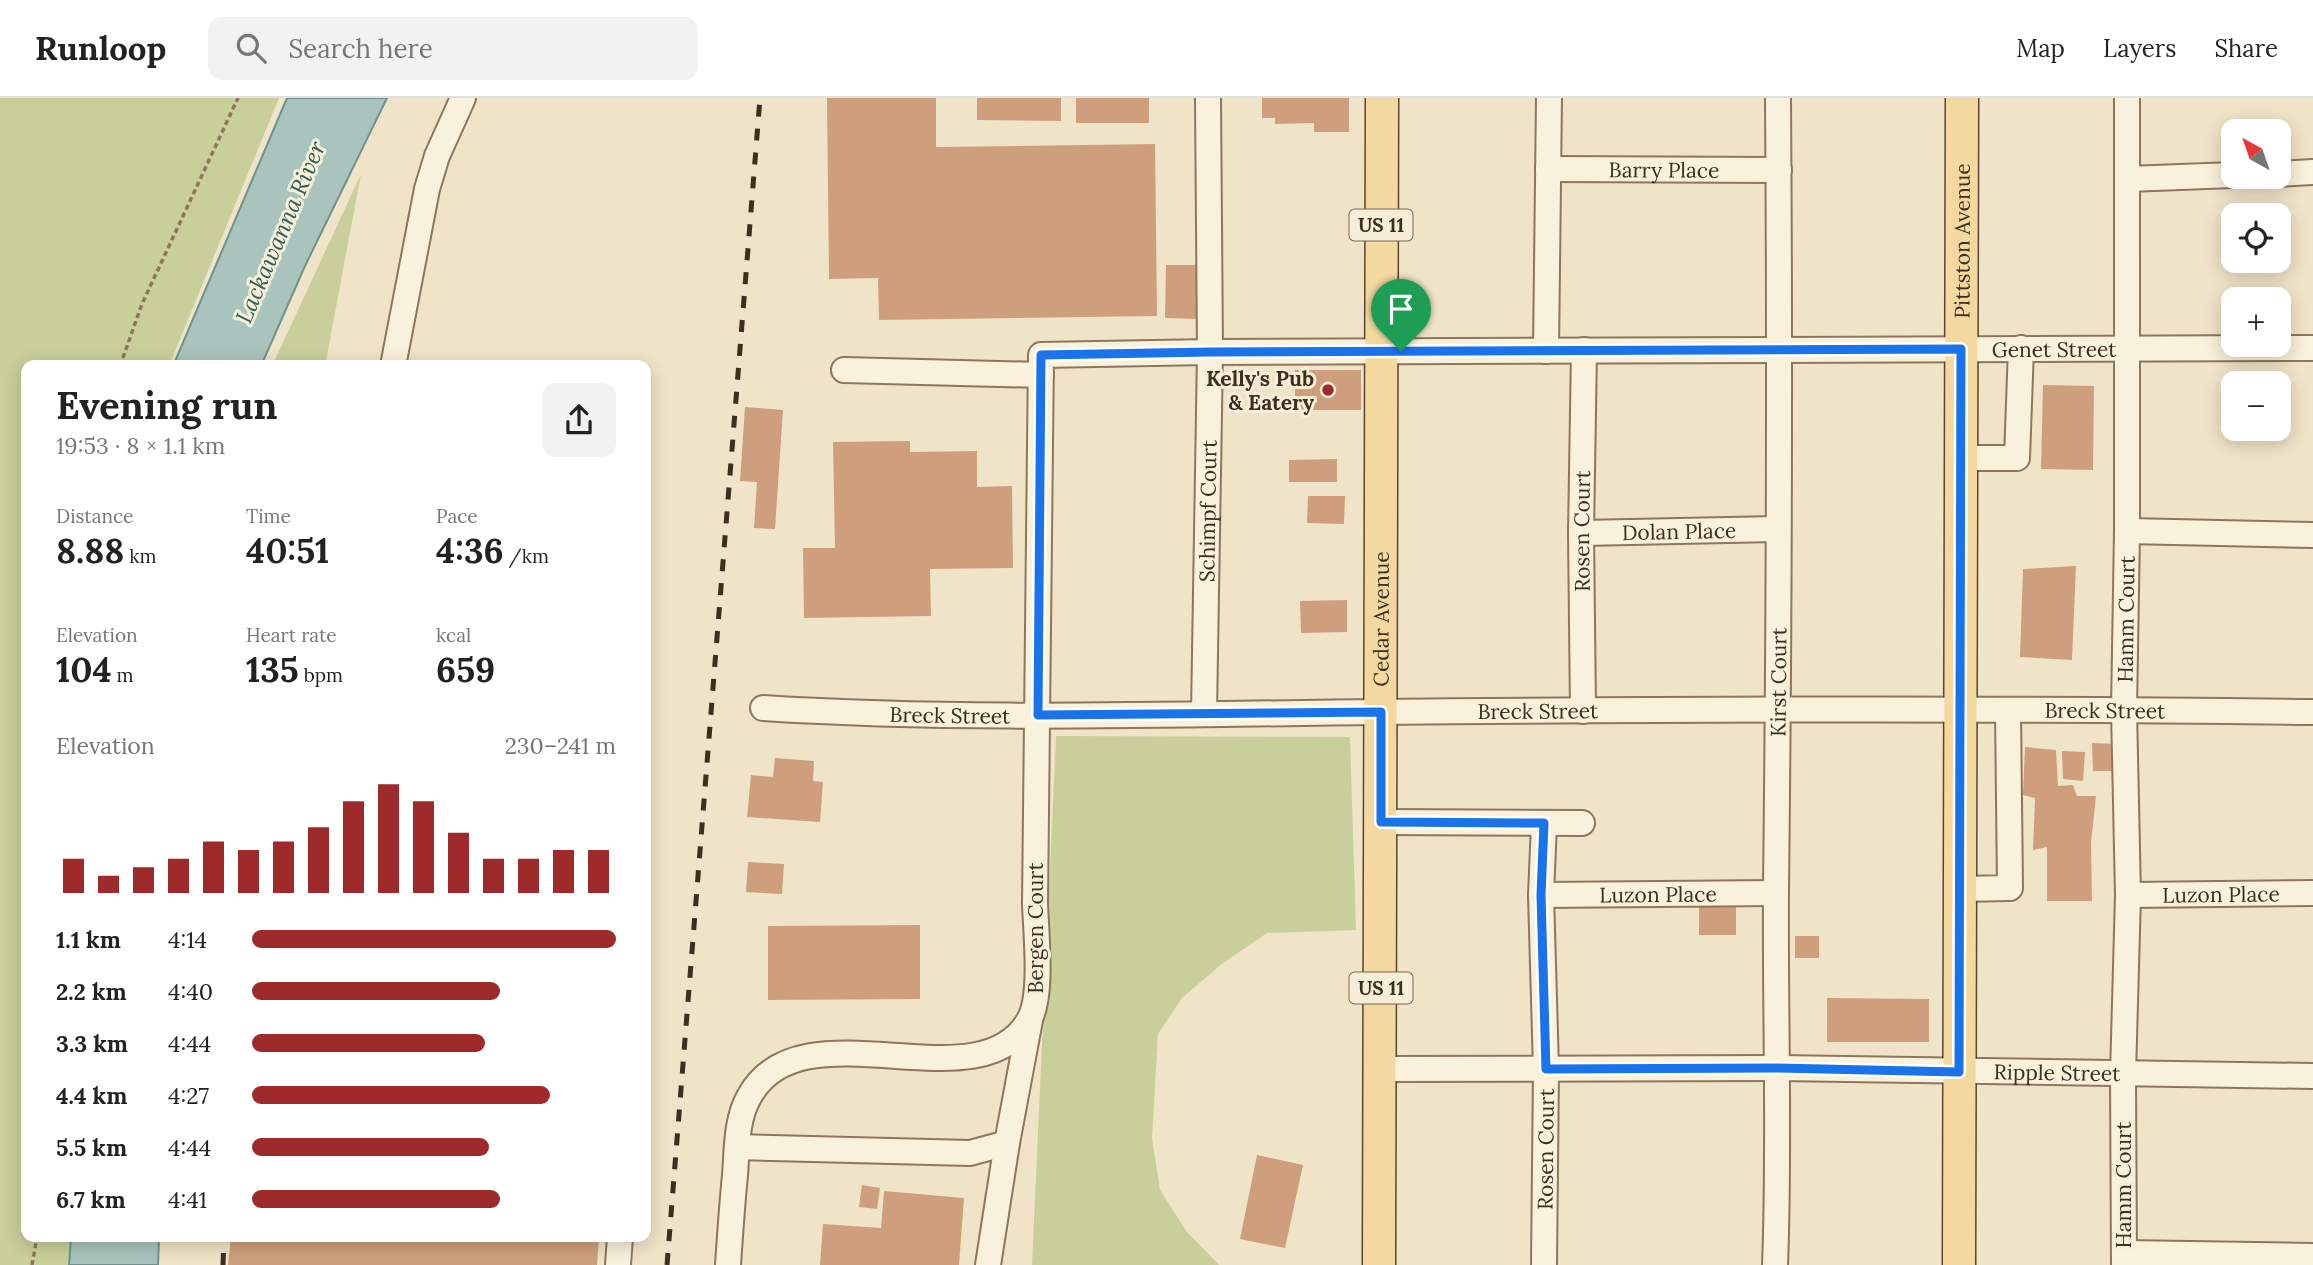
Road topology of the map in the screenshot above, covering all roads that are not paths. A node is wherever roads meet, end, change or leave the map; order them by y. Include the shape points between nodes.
1 (463, 98) edge
2 (1208, 98) edge
3 (1382, 98) edge
4 (1549, 98) edge
5 (1779, 98) edge
6 (1962, 98) edge
7 (2127, 98) edge
8 (1548, 169) junction
9 (1779, 170) junction
10 (2313, 172) edge
11 (2291, 173) edge
12 (2221, 175) edge
13 (2128, 179) junction
14 (2021, 348) junction
15 (2126, 348) junction
16 (2313, 348) edge
17 (1961, 349) junction
18 (1778, 350) junction
19 (1546, 351) junction
20 (1584, 351) junction
21 (1210, 352) junction
22 (1381, 352) junction
23 (394, 360) edge
24 (1041, 365) junction
25 (844, 370) dead end
26 (1960, 458) junction
27 (1777, 529) junction
28 (2127, 531) junction
29 (1581, 533) junction
30 (2313, 535) edge
31 (764, 708) dead end
32 (1960, 709) junction
33 (1779, 710) junction
34 (2008, 710) junction
35 (2124, 710) junction
36 (1583, 711) junction
37 (1381, 712) junction
38 (2313, 712) edge
39 (1204, 713) junction
40 (1038, 715) junction
41 (1381, 822) junction
42 (1544, 823) junction
43 (1582, 823) dead end
44 (1960, 889) junction
45 (1776, 893) junction
46 (2313, 893) edge
47 (1541, 895) junction
48 (2128, 895) junction
49 (1030, 1020) junction
50 (1777, 1068) junction
51 (1380, 1069) junction
52 (1546, 1069) junction
53 (1959, 1072) junction
54 (2123, 1074) junction
55 (2313, 1076) edge
56 (1007, 1143) junction
57 (737, 1147) junction
58 (620, 1242) edge
59 (2313, 1256) edge
60 (2124, 1259) edge
61 (618, 1265) edge
62 (727, 1265) edge
63 (988, 1265) edge
64 (1379, 1265) edge
65 (1544, 1265) edge
66 (1775, 1265) edge
67 (1959, 1265) edge

1 - 23 street via 427,189
2 - 21 street, Schimpf Court
3 - 22 main road, Cedar Avenue / US 11
4 - 8 street
5 - 9 street, Kirst Court
6 - 17 main road, Pittston Avenue
7 - 13 street, Hamm Court
8 - 9 street, Barry Place
8 - 19 street
9 - 18 street, Kirst Court
10 - 11 street
12 - 13 street
13 - 15 street, Hamm Court
14 - 15 street, Genet Street
14 - 17 street, Genet Street
14 - 26 street via 2017,458
15 - 16 street, Genet Street
15 - 28 street, Hamm Court
17 - 18 street, Genet Street
17 - 26 main road, Pittston Avenue
18 - 20 street, Genet Street
18 - 27 street, Kirst Court
19 - 20 street, Genet Street
19 - 22 street, Genet Street
20 - 29 street, Rosen Court
21 - 22 street, Genet Street
21 - 24 street, Genet Street
21 - 39 street, Schimpf Court
22 - 37 main road, Cedar Avenue / US 11
24 - 25 street, Genet Street
24 - 40 street, Bergen Court
26 - 32 main road, Pittston Avenue
27 - 29 street, Dolan Place
27 - 33 street, Kirst Court
28 - 30 street
28 - 35 street, Hamm Court
29 - 36 street, Rosen Court
31 - 40 street, Breck Street via 859,714
32 - 33 street, Breck Street
32 - 34 street, Breck Street
32 - 44 main road, Pittston Avenue
33 - 36 street, Breck Street
33 - 45 street, Kirst Court
34 - 35 street, Breck Street
34 - 44 street via 2010,888
35 - 38 street, Breck Street
35 - 48 street, Hamm Court
36 - 37 street, Breck Street
37 - 39 street, Breck Street
37 - 41 main road, Cedar Avenue / US 11
39 - 40 street, Breck Street
40 - 49 street, Bergen Court via 1037,983
41 - 42 street
41 - 51 main road, Cedar Avenue / US 11
42 - 43 street
42 - 47 street, Rosen Court
44 - 53 main road, Pittston Avenue
45 - 47 street, Luzon Place
45 - 50 street, Kirst Court
46 - 48 street, Luzon Place
47 - 52 street, Rosen Court
48 - 54 street, Hamm Court
49 - 56 street
49 - 57 street, Bergen Court via 1004,1045 981,1055 819,1055 783,1062 748,1098
50 - 52 street, Ripple Street
50 - 53 street, Ripple Street
50 - 66 street, Kirst Court
51 - 52 street, Ripple Street
51 - 64 main road, Cedar Avenue / US 11
52 - 65 street, Rosen Court
53 - 54 street, Ripple Street
53 - 67 main road, Pittston Avenue
54 - 55 street, Ripple Street
54 - 60 street, Hamm Court
56 - 57 street via 970,1153
56 - 63 street
57 - 62 street, Bergen Court
58 - 61 street
59 - 60 street

